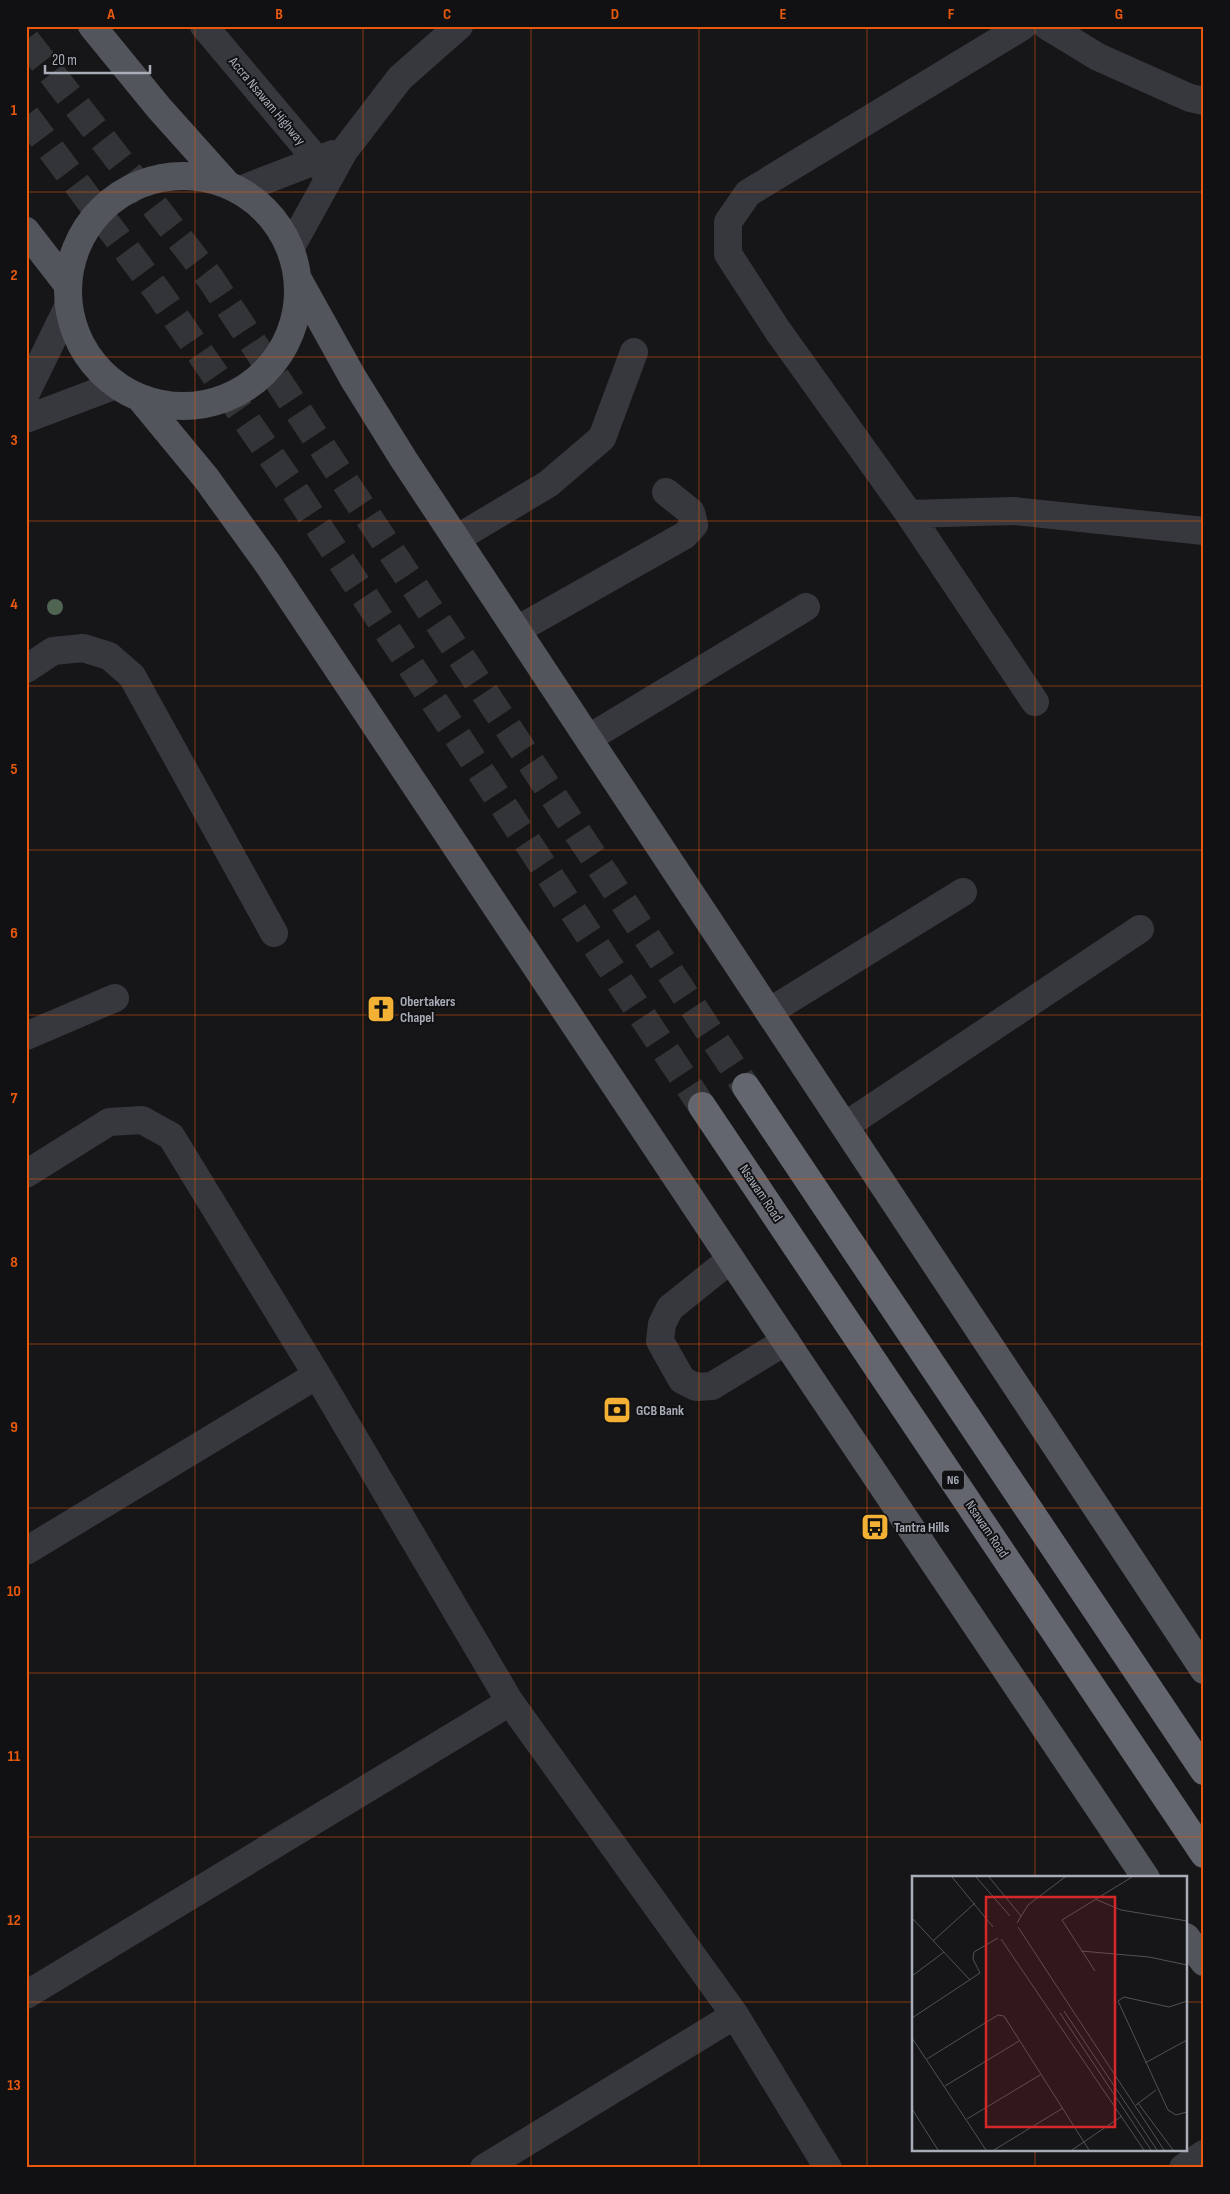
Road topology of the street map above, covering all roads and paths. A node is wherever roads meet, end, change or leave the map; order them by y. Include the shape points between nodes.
1 (92, 26) edge
2 (204, 26) edge
3 (459, 26) edge
4 (1023, 26) edge
5 (1047, 26) edge
6 (1204, 101) edge
7 (323, 168) junction
8 (234, 187) junction
9 (26, 231) edge
10 (291, 247) junction
11 (299, 281) junction
12 (68, 296) junction
13 (634, 352) dead end
14 (116, 385) junction
15 (26, 393) edge
16 (140, 398) junction
17 (26, 419) edge
18 (666, 492) dead end
19 (909, 514) junction
20 (1204, 531) edge
21 (456, 539) junction
22 (806, 607) dead end
23 (517, 630) junction
24 (26, 669) edge
25 (1036, 702) dead end
26 (589, 738) junction
27 (963, 892) dead end
28 (1140, 929) dead end
29 (274, 933) dead end
30 (115, 998) dead end
31 (769, 1012) junction
32 (26, 1036) edge
33 (746, 1087) tunnel mouth
34 (702, 1106) tunnel mouth
35 (845, 1126) junction
36 (26, 1174) edge
37 (731, 1259) junction
38 (786, 1342) junction
39 (317, 1375) junction
40 (26, 1551) edge
41 (1204, 1670) edge
42 (510, 1702) junction
43 (1204, 1771) edge
44 (1204, 1854) edge
45 (1145, 1876) edge
46 (1188, 1940) edge
47 (1204, 1962) edge
48 (26, 1995) edge
49 (735, 2016) junction
50 (1204, 2154) edge
51 (484, 2168) edge
52 (828, 2168) edge
53 (1183, 2168) edge

1 - 8 main road via 159,108
2 - 7 street, Accra Nsawam Highway
3 - 7 street via 400,78 344,151
4 - 19 street via 748,193 728,222 728,254 778,331
5 - 6 street via 1098,57 1190,98
7 - 8 street
7 - 10 street
8 - 10 main road via 261,205 279,224
8 - 12 main road via 208,178 162,177 120,194 87,226 69,269
9 - 12 main road
10 - 11 main road
11 - 16 main road via 299,305 288,341 266,373 235,395 198,406 159,404
11 - 21 main road via 353,378
12 - 14 main road via 76,337 93,364
12 - 15 street
13 - 21 street via 602,438 548,484
14 - 16 main road
14 - 17 street
16 - 37 main road via 206,478 268,564
18 - 23 street via 691,512 694,525 685,535
19 - 20 street via 1014,511
19 - 25 street
21 - 23 main road
22 - 26 street
23 - 26 main road
24 - 29 street via 53,651 83,648 109,656 132,676
26 - 31 main road
27 - 31 street
28 - 35 street
30 - 32 street
31 - 35 main road
33 - 43 highway
34 - 44 highway, Nsawam Road / N6
35 - 41 main road
36 - 39 street via 109,1122 142,1120 171,1136
37 - 38 main road
37 - 38 street via 670,1308 662,1324 660,1341 682,1380 696,1387 712,1386
38 - 45 main road
39 - 40 street
39 - 42 street
42 - 48 street
42 - 49 street
46 - 47 main road
49 - 51 street
49 - 52 street
50 - 53 street

